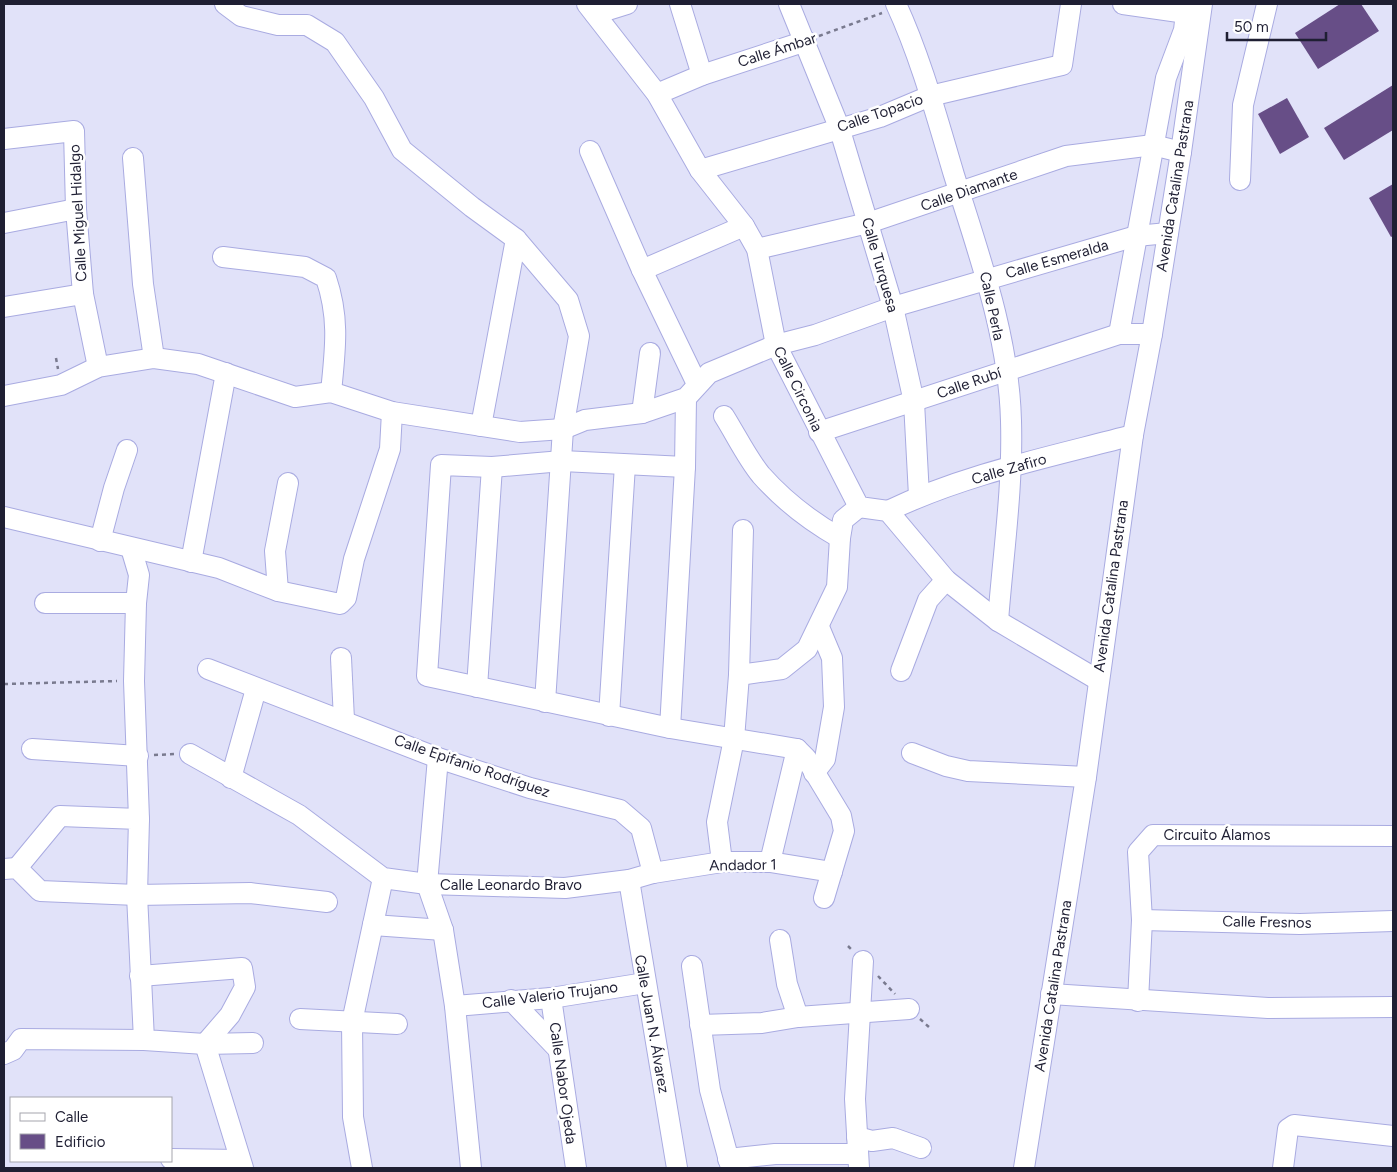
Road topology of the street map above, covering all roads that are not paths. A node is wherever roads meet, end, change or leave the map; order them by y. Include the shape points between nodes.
1 (225, 4) edge
2 (627, 4) edge
3 (680, 4) edge
4 (789, 4) edge
5 (1071, 4) edge
6 (1123, 4) edge
7 (1267, 4) edge
8 (897, 5) edge
9 (1193, 7) edge
10 (591, 9) edge
11 (806, 41) junction
12 (702, 75) junction
13 (657, 94) junction
14 (930, 96) junction
15 (839, 127) junction
16 (4, 139) edge
17 (1153, 145) junction
18 (590, 152) dead end
19 (1181, 152) junction
20 (132, 158) dead end
21 (700, 170) junction
22 (1240, 180) dead end
23 (960, 194) junction
24 (76, 209) junction
25 (4, 223) edge
26 (868, 223) junction
27 (744, 226) junction
28 (1168, 233) junction
29 (1136, 236) junction
30 (516, 239) junction
31 (757, 249) junction
32 (223, 257) dead end
33 (642, 270) junction
34 (987, 279) junction
35 (83, 294) junction
36 (4, 307) edge
37 (893, 307) junction
38 (1119, 334) junction
39 (1152, 334) junction
40 (776, 345) junction
41 (650, 353) dead end
42 (154, 358) junction
43 (98, 367) junction
44 (1006, 370) junction
45 (226, 373) junction
46 (691, 391) junction
47 (331, 392) junction
48 (4, 396) edge
49 (914, 402) junction
50 (392, 412) junction
51 (642, 413) junction
52 (724, 416) dead end
53 (481, 426) junction
54 (563, 429) junction
55 (819, 432) junction
56 (1133, 435) junction
57 (128, 450) dead end
58 (562, 461) junction
59 (625, 465) junction
60 (1010, 466) junction
61 (492, 467) junction
62 (685, 467) junction
63 (288, 483) dead end
64 (919, 496) junction
65 (859, 507) junction
66 (888, 511) junction
67 (4, 517) edge
68 (743, 530) dead end
69 (840, 538) junction
70 (100, 541) junction
71 (131, 548) junction
72 (161, 555) junction
73 (191, 562) junction
74 (139, 575) junction
75 (946, 580) junction
76 (278, 591) junction
77 (45, 603) dead end
78 (136, 603) junction
79 (998, 621) junction
80 (820, 627) junction
81 (341, 658) dead end
82 (208, 669) dead end
83 (901, 672) dead end
84 (740, 675) junction
85 (1098, 680) junction
86 (477, 687) junction
87 (256, 689) junction
88 (545, 702) junction
89 (609, 716) junction
90 (344, 720) junction
91 (670, 728) junction
92 (734, 739) junction
93 (32, 749) dead end
94 (797, 749) junction
95 (912, 753) dead end
96 (190, 754) road end
97 (138, 756) junction
98 (438, 758) junction
99 (814, 773) junction
100 (231, 778) junction
101 (1086, 778) junction
102 (139, 819) junction
103 (1393, 836) edge
104 (722, 862) junction
105 (770, 862) junction
106 (10, 869) edge
107 (832, 872) junction
108 (653, 873) junction
109 (383, 878) junction
110 (629, 880) junction
111 (426, 884) junction
112 (137, 895) junction
113 (824, 898) dead end
114 (327, 902) dead end
115 (1142, 920) junction
116 (1393, 921) edge
117 (373, 925) junction
118 (443, 930) junction
119 (780, 940) dead end
120 (863, 961) dead end
121 (692, 966) dead end
122 (140, 976) junction
123 (645, 983) junction
124 (1051, 994) junction
125 (551, 998) junction
126 (511, 1000) junction
127 (1138, 1001) junction
128 (455, 1006) junction
129 (1393, 1007) edge
130 (909, 1009) dead end
131 (860, 1014) junction
132 (798, 1017) junction
133 (300, 1019) dead end
134 (352, 1022) junction
135 (397, 1024) dead end
136 (700, 1025) junction
137 (144, 1040) junction
138 (254, 1043) dead end
139 (204, 1044) junction
140 (557, 1048) junction
141 (4, 1054) edge
142 (1393, 1136) edge
143 (921, 1148) dead end
144 (857, 1153) edge
145 (172, 1159) edge
146 (241, 1164) edge
147 (729, 1164) edge
148 (362, 1168) edge
149 (471, 1168) edge
150 (576, 1168) edge
151 (677, 1168) edge
152 (1024, 1168) edge
153 (1283, 1168) edge

1 - 30 street via 241,16 278,25 307,25 335,42 374,98 402,150
2 - 10 street
3 - 12 street
4 - 11 street, Calle Turquesa
5 - 14 street, Calle Topacio via 1062,65
6 - 9 street
7 - 22 street via 1243,105
8 - 14 street, Calle Perla
9 - 17 street via 1166,78
9 - 19 street, Avenida Catalina Pastrana
10 - 13 street, Calle Circonia
11 - 12 street, Calle Ámbar
11 - 15 street, Calle Turquesa
12 - 13 street, Calle Ámbar
13 - 21 street, Calle Circonia
14 - 15 street, Calle Topacio via 880,117
14 - 23 street, Calle Perla
15 - 21 street, Calle Topacio
15 - 26 street, Calle Turquesa
16 - 24 street, Calle Miguel Hidalgo via 74,132
17 - 19 street, Calle Diamante
17 - 23 street, Calle Diamante via 1066,156
17 - 29 street
18 - 33 street
19 - 28 street, Avenida Catalina Pastrana
20 - 42 street via 142,284
21 - 27 street, Calle Circonia
23 - 26 street, Calle Diamante
23 - 34 street, Calle Perla
24 - 25 street
24 - 35 street, Calle Miguel Hidalgo
26 - 31 street, Calle Diamante
26 - 37 street, Calle Turquesa
27 - 31 street, Calle Circonia
27 - 33 street
28 - 29 street, Calle Esmeralda
28 - 39 street, Avenida Catalina Pastrana
29 - 34 street, Calle Esmeralda
29 - 38 street
30 - 53 street
30 - 54 street via 568,300 579,336
31 - 40 street, Calle Circonia
32 - 47 street via 306,267 326,278 334,301 336,338
33 - 46 street
34 - 37 street, Calle Esmeralda
34 - 44 street, Calle Perla
35 - 36 street, Calle Miguel Hidalgo
35 - 43 street, Calle Miguel Hidalgo
37 - 40 street, Calle Esmeralda via 815,335
37 - 49 street, Calle Turquesa
38 - 39 street, Calle Rubí
38 - 44 street, Calle Rubí
39 - 56 street, Avenida Catalina Pastrana
40 - 46 street, Calle Esmeralda via 709,373
40 - 55 street, Calle Circonia
41 - 51 street
42 - 43 street
42 - 45 street via 198,364
43 - 48 street via 60,385
44 - 49 street, Calle Rubí
44 - 60 street, Calle Perla via 1011,421
45 - 47 street via 296,397
45 - 73 street
46 - 51 street, Calle Esmeralda
46 - 62 street
47 - 50 street, Calle Esmeralda
49 - 55 street, Calle Rubí
49 - 64 street, Calle Turquesa
50 - 53 street, Calle Esmeralda
50 - 76 street via 390,449 354,559 346,598 340,604
51 - 54 street, Calle Esmeralda via 585,420
52 - 69 street via 760,474 784,500
53 - 54 street, Calle Esmeralda via 520,432
54 - 58 street
55 - 65 street, Calle Circonia
56 - 60 street, Calle Zafiro
56 - 85 street, Avenida Catalina Pastrana
57 - 70 street
58 - 59 street
58 - 61 street
58 - 88 street
59 - 62 street
59 - 89 street
60 - 64 street, Calle Zafiro
60 - 79 street, Calle Perla
61 - 86 street
61 - 86 street via 441,465 427,676
62 - 91 street
63 - 76 street via 275,551
64 - 66 street, Calle Zafiro
65 - 66 street
65 - 69 street via 844,520
66 - 75 street
67 - 70 street
68 - 84 street
69 - 80 street via 837,587
70 - 71 street
71 - 72 street
71 - 74 street
72 - 73 street
72 - 74 street
73 - 76 street via 219,568
74 - 78 street
75 - 79 street
75 - 83 street via 928,600
77 - 78 street
78 - 97 street via 134,681
79 - 85 street
80 - 84 street via 808,649 782,669
80 - 99 street via 832,658 834,706 825,759
81 - 90 street
82 - 87 street, Calle Epifanio Rodríguez
84 - 92 street
85 - 101 street, Avenida Catalina Pastrana
86 - 88 street
87 - 90 street, Calle Epifanio Rodríguez
87 - 100 street
88 - 89 street
89 - 91 street
90 - 98 street, Calle Epifanio Rodríguez
91 - 92 street
92 - 94 street
92 - 104 street via 717,822
93 - 97 street
94 - 99 street
94 - 105 street
95 - 101 street via 968,771
96 - 100 street
97 - 102 street
98 - 108 street, Calle Epifanio Rodríguez via 530,788 620,810 641,828
98 - 111 street
99 - 107 street via 841,816 844,832
100 - 109 street via 299,816
101 - 124 street, Avenida Catalina Pastrana
102 - 106 street via 60,816
102 - 112 street
103 - 115 street, Circuito Álamos via 1152,835 1138,852
104 - 105 street, Andador 1
104 - 108 street, Andador 1
105 - 107 street, Andador 1
106 - 112 street via 40,891
107 - 113 street
108 - 110 street, Calle Leonardo Bravo
109 - 111 street, Calle Leonardo Bravo
109 - 117 street
110 - 111 street, Calle Leonardo Bravo via 565,888
110 - 123 street, Calle Juan N. Álvarez
111 - 118 street
112 - 114 street via 250,893
112 - 122 street
115 - 116 street, Calle Fresnos via 1300,924
115 - 127 street, Circuito Álamos
117 - 118 street
117 - 134 street
118 - 128 street
119 - 132 street via 787,984
120 - 131 street
121 - 136 street
122 - 137 street
122 - 139 street via 242,968 246,987 230,1015
123 - 125 street, Calle Valerio Trujano
123 - 151 street, Calle Juan N. Álvarez
124 - 127 street
124 - 152 street, Avenida Catalina Pastrana
125 - 126 street, Calle Valerio Trujano
125 - 140 street, Calle Nabor Ojeda
126 - 128 street, Calle Valerio Trujano
126 - 140 street
127 - 129 street via 1268,1008
128 - 149 street
130 - 131 street
131 - 132 street
131 - 144 street via 855,1099
132 - 136 street via 762,1023
133 - 134 street
134 - 135 street
134 - 148 street via 353,1118
136 - 147 street via 710,1090
137 - 139 street
137 - 141 street via 21,1039 13,1050
138 - 139 street
139 - 146 street
140 - 150 street, Calle Nabor Ojeda
142 - 153 street via 1294,1125 1288,1129
143 - 144 street via 894,1138 872,1141
144 - 147 street via 776,1154
145 - 146 street

